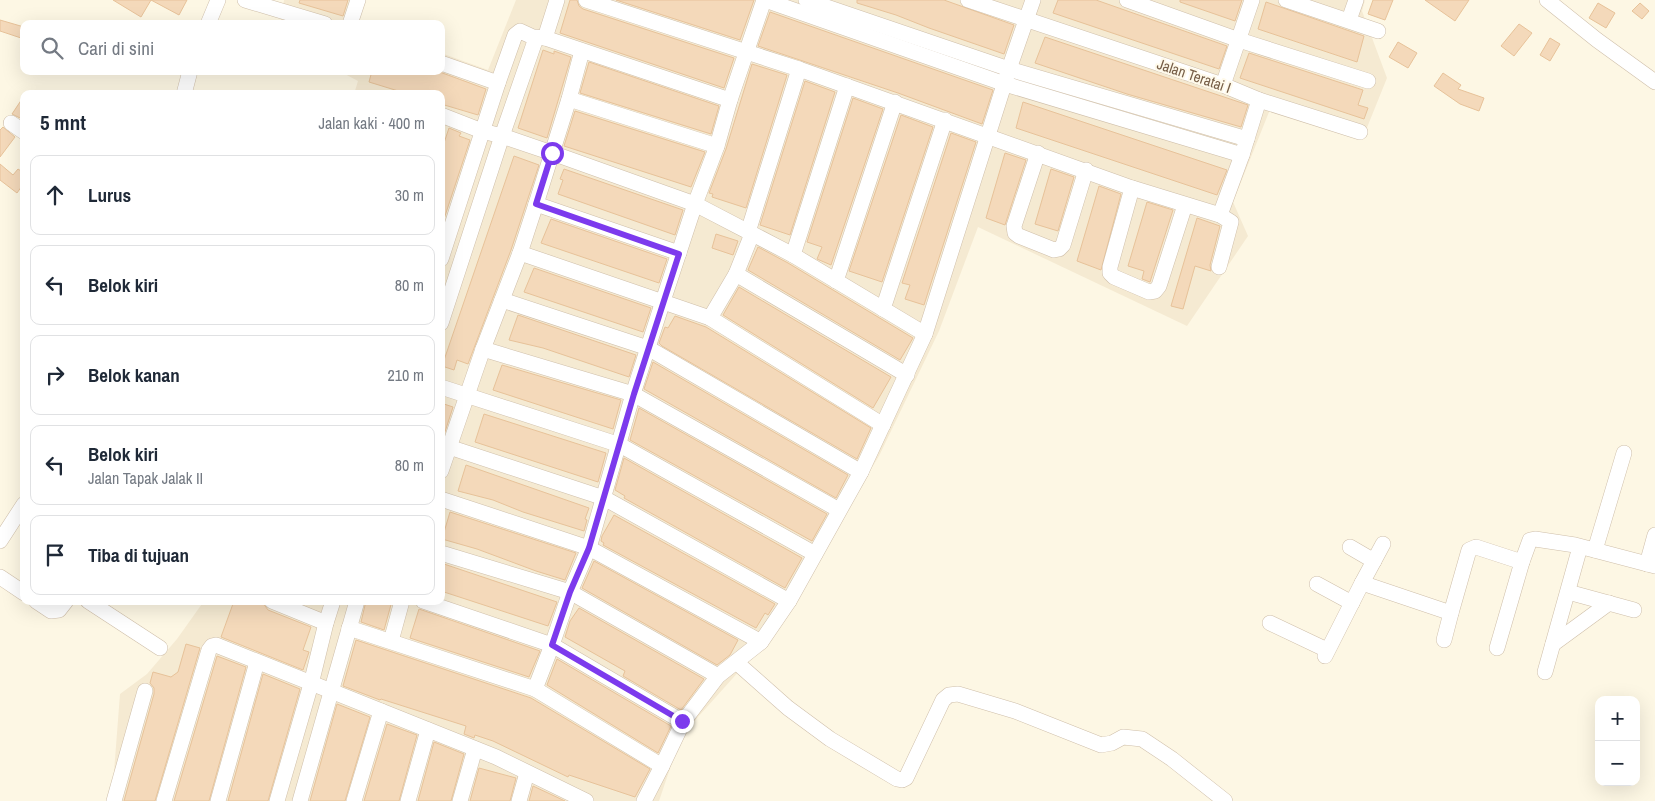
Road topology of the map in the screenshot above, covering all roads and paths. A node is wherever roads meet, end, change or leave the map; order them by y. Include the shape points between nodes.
1 (218, 0) edge
2 (246, 0) edge
3 (358, 0) edge
4 (557, 0) edge
5 (586, 0) edge
6 (764, 0) edge
7 (806, 0) edge
8 (968, 0) edge
9 (1033, 0) edge
10 (1127, 0) edge
11 (1252, 0) edge
12 (1286, 0) edge
13 (1356, 0) edge
14 (1547, 0) edge
15 (1305, 3) edge
16 (1028, 19) junction
17 (210, 20) edge
18 (312, 20) edge
19 (351, 20) edge
20 (1349, 20) junction
21 (1378, 32) dead end
22 (533, 36) junction
23 (1238, 40) junction
24 (582, 52) junction
25 (747, 52) junction
26 (445, 64) edge
27 (800, 69) junction
28 (1010, 69) junction
29 (189, 75) edge
30 (1368, 80) dead end
31 (498, 82) junction
32 (1655, 82) edge
33 (1005, 84) junction
34 (847, 86) junction
35 (1222, 86) junction
36 (185, 90) edge
37 (570, 100) junction
38 (730, 100) junction
39 (1259, 100) junction
40 (895, 102) junction
41 (445, 117) edge
42 (945, 120) junction
43 (11, 123) dead end
44 (20, 129) edge
45 (483, 132) junction
46 (1360, 132) dead end
47 (990, 135) junction
48 (501, 136) junction
49 (1247, 139) junction
50 (717, 146) junction
51 (552, 153) junction
52 (1038, 153) junction
53 (1242, 155) junction
54 (1086, 170) junction
55 (1132, 188) junction
56 (536, 204) junction
57 (695, 204) junction
58 (1184, 205) junction
59 (1220, 215) junction
60 (750, 233) junction
61 (445, 247) edge
62 (520, 253) junction
63 (679, 254) junction
64 (793, 255) junction
65 (1219, 266) dead end
66 (736, 274) junction
67 (836, 281) junction
68 (502, 300) junction
69 (663, 301) junction
70 (883, 309) junction
71 (445, 311) edge
72 (710, 318) junction
73 (924, 334) junction
74 (648, 348) junction
75 (483, 349) junction
76 (907, 375) junction
77 (445, 388) edge
78 (634, 394) junction
79 (468, 395) junction
80 (883, 425) junction
81 (620, 445) junction
82 (449, 447) junction
83 (1624, 453) dead end
84 (445, 459) edge
85 (861, 472) junction
86 (604, 498) junction
87 (445, 500) edge
88 (20, 510) edge
89 (839, 510) junction
90 (1655, 535) edge
91 (0, 541) edge
92 (1383, 544) dead end
93 (1350, 547) dead end
94 (589, 548) junction
95 (1587, 549) junction
96 (445, 554) edge
97 (815, 554) junction
98 (1374, 561) junction
99 (1522, 562) junction
100 (1651, 565) edge
101 (0, 577) edge
102 (1316, 584) dead end
103 (1362, 584) junction
104 (20, 590) edge
105 (570, 592) junction
106 (1568, 592) junction
107 (789, 601) junction
108 (1352, 603) junction
109 (1609, 603) junction
110 (42, 605) edge
111 (63, 605) edge
112 (94, 605) edge
113 (282, 605) edge
114 (334, 605) edge
115 (354, 605) edge
116 (401, 605) edge
117 (435, 605) edge
118 (1634, 610) dead end
119 (1451, 613) junction
120 (1270, 623) dead end
121 (337, 629) junction
122 (1444, 640) dead end
123 (391, 641) junction
124 (761, 642) junction
125 (1553, 644) junction
126 (552, 645) junction
127 (160, 648) dead end
128 (1497, 648) dead end
129 (258, 662) junction
130 (736, 662) junction
131 (1545, 672) dead end
132 (718, 676) junction
133 (321, 688) junction
134 (535, 689) junction
135 (145, 691) dead end
136 (381, 711) junction
137 (682, 722) junction
138 (428, 730) junction
139 (475, 749) junction
140 (662, 766) junction
141 (527, 773) junction
142 (576, 799) edge
143 (114, 801) edge
144 (164, 801) edge
145 (218, 801) edge
146 (277, 801) edge
147 (300, 801) edge
148 (354, 801) edge
149 (408, 801) edge
150 (460, 801) edge
151 (519, 801) edge
152 (644, 801) edge
153 (1225, 801) edge

1 - 17 street
2 - 18 street
3 - 19 street
4 - 22 street
5 - 25 street
6 - 25 street
6 - 33 street
7 - 28 street
8 - 16 street, Jalan Teratai I
9 - 16 street
10 - 23 street
11 - 23 street
12 - 15 street
13 - 20 street
14 - 32 street
15 - 20 street
16 - 28 street
16 - 35 street, Jalan Teratai I
20 - 21 street
22 - 24 street
22 - 31 street via 515,35
22 - 48 street
23 - 30 street
23 - 35 street
24 - 37 street
24 - 38 street
25 - 27 street
25 - 38 street
26 - 31 street
27 - 34 street
27 - 60 street
28 - 33 street
28 - 49 street
29 - 36 street
31 - 45 street
33 - 47 street
33 - 53 street
34 - 40 street
34 - 64 street
35 - 39 street, Jalan Teratai I
37 - 50 street
37 - 51 street
38 - 50 street
39 - 46 street, Jalan Teratai I
39 - 49 street
40 - 42 street
40 - 67 street
41 - 45 street
42 - 47 street
42 - 70 street
43 - 44 street
45 - 48 street
45 - 61 street
47 - 52 street
47 - 73 street
48 - 51 street
48 - 71 street
49 - 53 street
50 - 57 street
51 - 56 street
51 - 57 street
52 - 54 street
52 - 54 street via 1014,226 1015,233 1054,250 1063,245
53 - 59 street
54 - 55 street
55 - 58 street
55 - 58 street via 1110,273 1149,292 1159,286
56 - 62 street
56 - 63 street
57 - 60 street
57 - 63 street
58 - 59 street
59 - 65 street via 1231,222
60 - 64 street
60 - 66 street
62 - 68 street
62 - 69 street
63 - 69 street
64 - 67 street
66 - 72 street
66 - 76 street
67 - 70 street
68 - 74 street
68 - 75 street
69 - 72 street
69 - 74 street
70 - 73 street
72 - 80 street
73 - 76 street
74 - 78 street
74 - 85 street
75 - 78 street
75 - 79 street
76 - 80 street
77 - 79 street
78 - 81 street
78 - 89 street
79 - 81 street
79 - 82 street
80 - 85 street
81 - 86 street
81 - 97 street
82 - 84 street
82 - 86 street
83 - 95 street
85 - 89 street
86 - 94 street
86 - 107 street
87 - 94 street
88 - 91 street
89 - 97 street
90 - 100 street
92 - 98 street
93 - 98 street
94 - 105 street
94 - 124 street
95 - 99 street via 1535,539 1530,540
95 - 100 street
95 - 106 street
96 - 105 street
97 - 107 street
98 - 103 street
99 - 119 street via 1476,547 1469,550
99 - 128 street
101 - 104 street
102 - 108 street
103 - 108 street
103 - 119 street
105 - 126 street
105 - 132 street
106 - 109 street
106 - 125 street
107 - 124 street
108 - 120 street via 1326,653
109 - 118 street
109 - 125 street
110 - 111 street via 51,611 59,610
112 - 127 street
113 - 121 street
114 - 121 street
115 - 121 street
116 - 123 street
117 - 126 street
119 - 122 street
121 - 123 street
121 - 133 street
121 - 133 street
123 - 134 street
124 - 130 street
125 - 131 street
126 - 134 street
126 - 137 street
129 - 133 street
129 - 144 street via 216,645 209,650
129 - 145 street
130 - 132 street
130 - 153 street via 788,708 830,739 897,779 906,778 943,700 958,694 1015,711 1101,745 1123,737 1142,739
132 - 137 street
133 - 136 street
133 - 146 street
133 - 147 street
134 - 140 street
135 - 143 street
136 - 138 street
136 - 148 street
137 - 140 street
138 - 139 street
138 - 149 street
139 - 141 street
139 - 150 street
140 - 152 street
141 - 142 street
141 - 151 street

